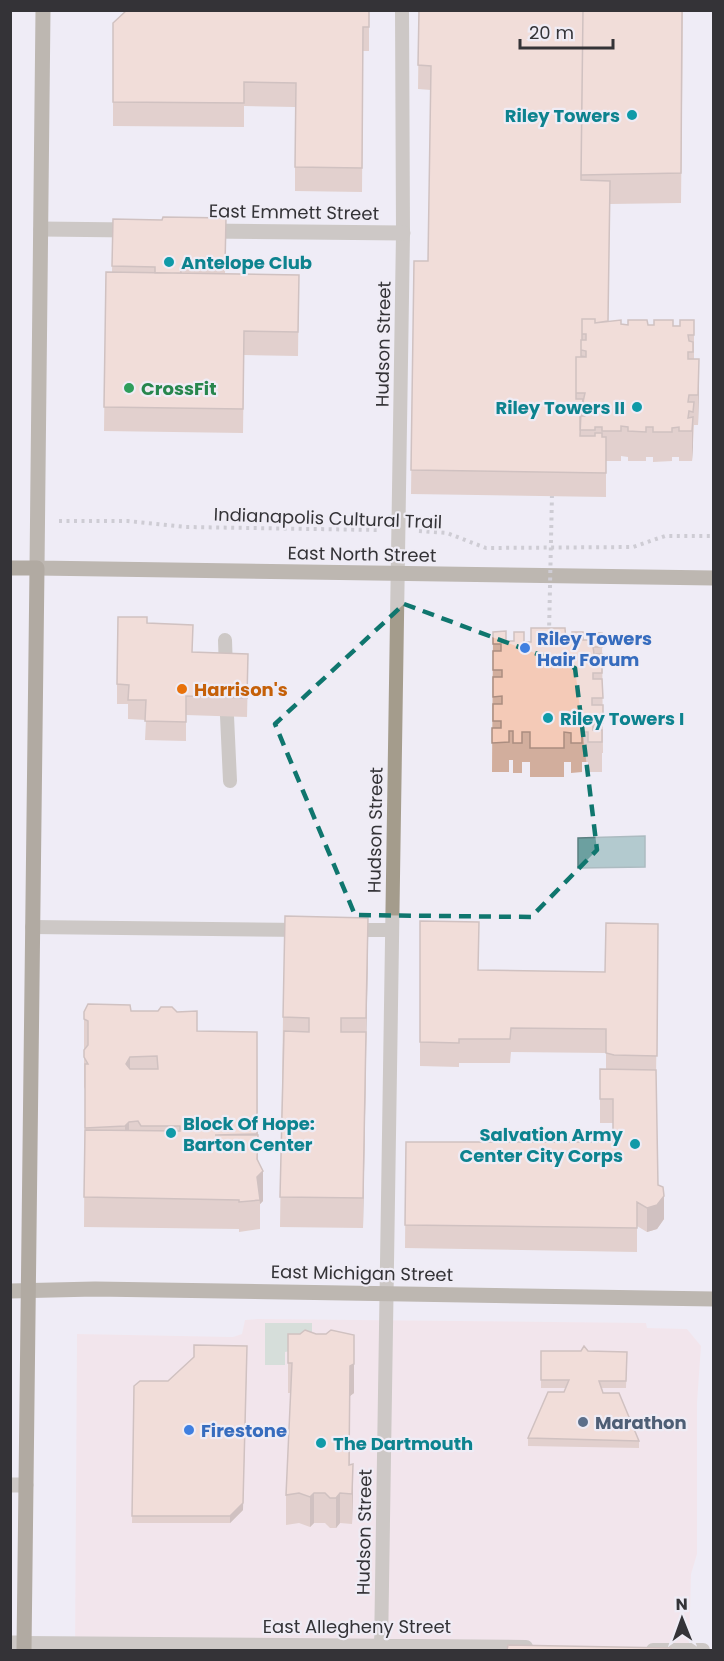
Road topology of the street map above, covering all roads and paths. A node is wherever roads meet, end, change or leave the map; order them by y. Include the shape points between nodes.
1 (44, 10) edge
2 (402, 10) edge
3 (41, 229) junction
4 (148, 230) edge
5 (196, 231) edge
6 (403, 233) junction
7 (552, 494) edge
8 (37, 521) junction
9 (397, 530) junction
10 (714, 536) edge
11 (10, 568) edge
12 (36, 568) junction
13 (398, 574) junction
14 (714, 578) edge
15 (549, 634) edge
16 (225, 640) dead end
17 (226, 673) edge
18 (227, 716) edge
19 (230, 781) dead end
20 (33, 927) junction
21 (318, 930) edge
22 (340, 930) edge
23 (391, 930) junction
24 (10, 1291) edge
25 (28, 1292) junction
26 (386, 1292) junction
27 (714, 1299) edge
28 (18, 1485) edge
29 (19, 1646) edge
30 (541, 1647) edge
31 (381, 1648) edge
32 (643, 1649) edge
33 (703, 1650) edge

1 - 3 main road
2 - 6 lane, Hudson Street
3 - 4 street
3 - 8 main road
5 - 6 street, East Emmett Street
6 - 9 lane, Hudson Street
7 - 15 path, bridge
8 - 9 path, Indianapolis Cultural Trail
8 - 12 main road
9 - 10 path, Indianapolis Cultural Trail via 447,533 486,548 633,547 664,536
9 - 13 lane, Hudson Street
11 - 12 main road, East North Street
12 - 13 main road, East North Street
12 - 20 main road
13 - 14 main road, East North Street
13 - 23 lane, Hudson Street
16 - 17 lane
18 - 19 lane
20 - 21 lane
20 - 25 main road
22 - 23 lane
23 - 26 lane, Hudson Street
24 - 25 main road, East Michigan Street
25 - 26 main road, East Michigan Street
25 - 28 main road
26 - 27 main road, East Michigan Street
26 - 31 lane, Hudson Street
28 - 29 main road
29 - 31 lane, East Allegheny Street
30 - 31 lane, East Allegheny Street
32 - 33 lane

